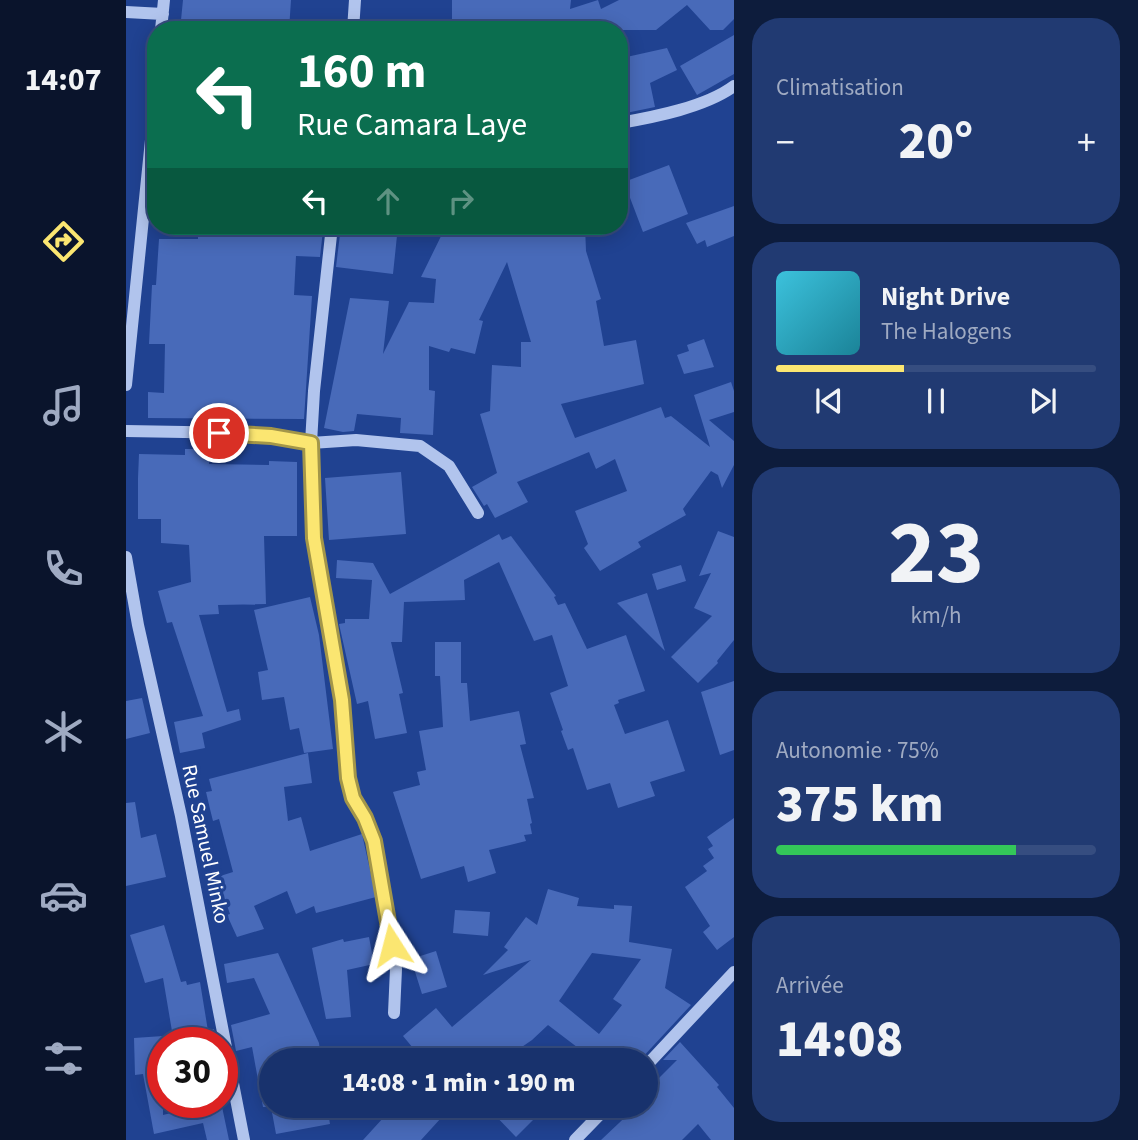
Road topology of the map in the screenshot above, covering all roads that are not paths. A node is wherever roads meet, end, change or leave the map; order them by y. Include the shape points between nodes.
1 (164, 0) edge
2 (355, 0) edge
3 (126, 12) edge
4 (163, 14) junction
5 (162, 21) edge
6 (354, 21) edge
7 (734, 86) edge
8 (628, 122) edge
9 (147, 179) edge
10 (331, 235) edge
11 (126, 385) edge
12 (126, 431) edge
13 (311, 443) junction
14 (478, 513) dead end
15 (126, 557) edge
16 (734, 972) edge
17 (394, 1013) dead end
18 (658, 1053) edge
19 (596, 1118) edge
20 (244, 1140) edge
21 (575, 1140) edge

1 - 4 street
2 - 6 street
3 - 4 street
4 - 5 street
7 - 8 street via 659,117
9 - 11 street
10 - 13 street
12 - 13 street via 242,433
13 - 14 street via 356,440 420,446 449,467
13 - 17 street via 314,538 342,700 348,778 374,841 396,969
15 - 20 street, Rue Samuel Minko
16 - 18 street
19 - 21 street

